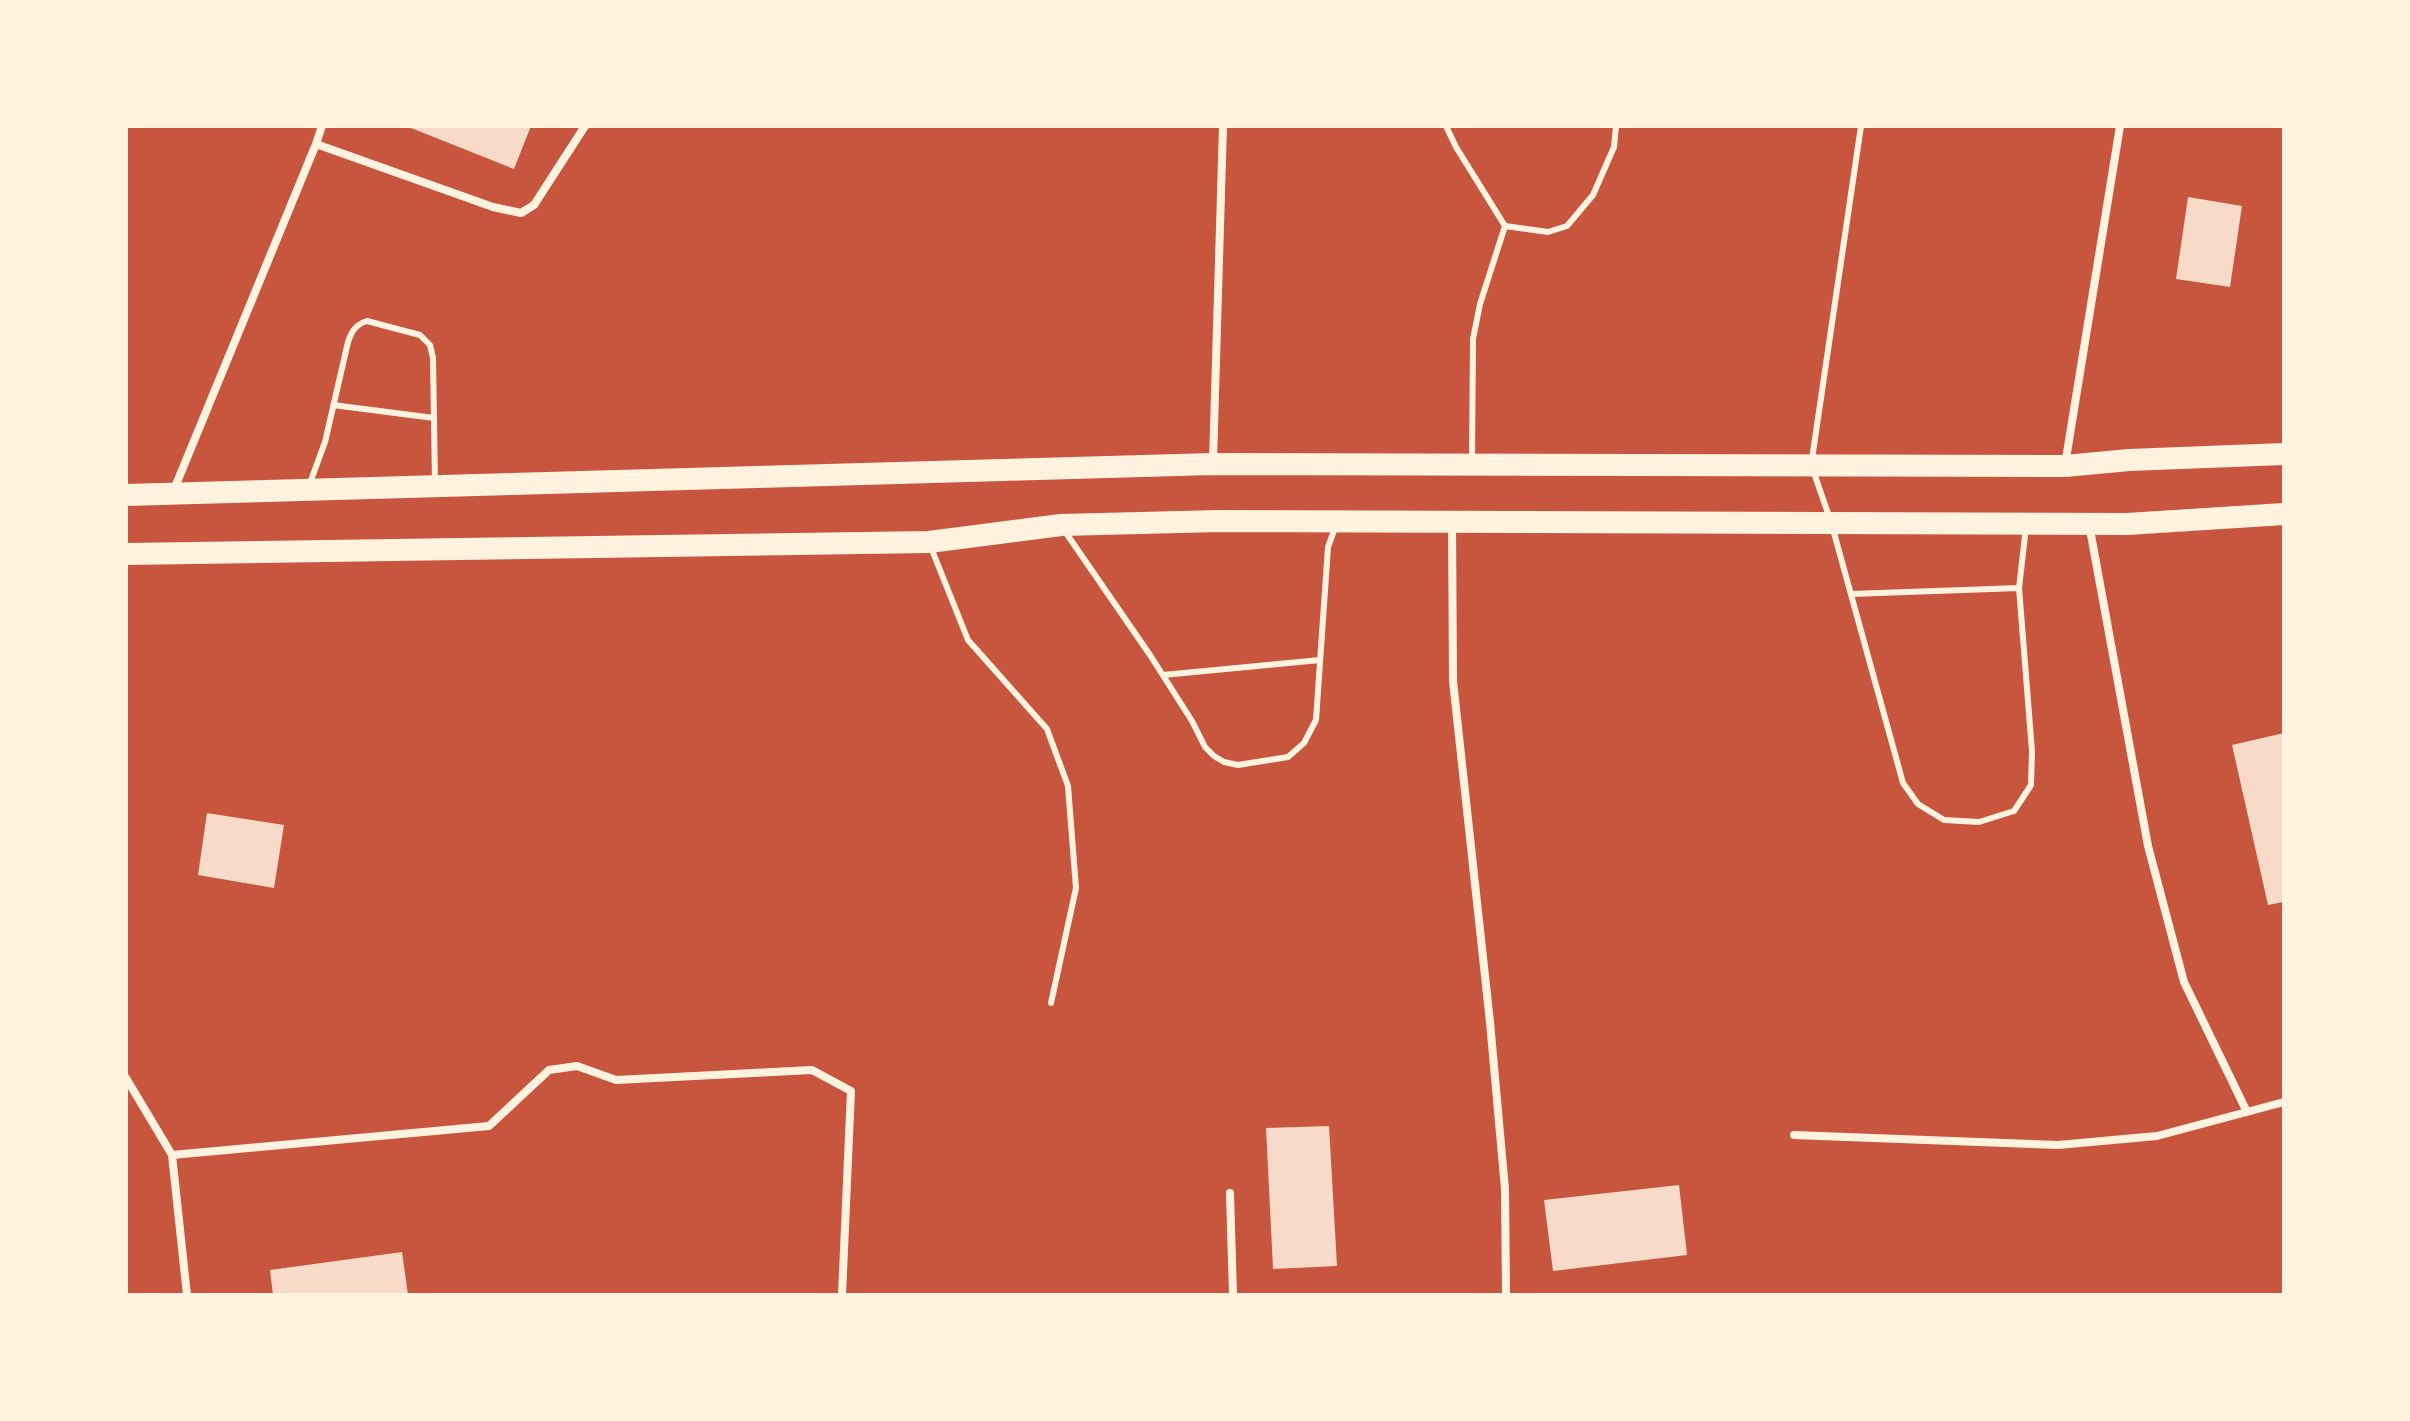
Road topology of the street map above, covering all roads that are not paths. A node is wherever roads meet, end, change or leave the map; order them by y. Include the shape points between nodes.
1 (322, 126) edge
2 (585, 126) edge
3 (1223, 126) edge
4 (1446, 126) edge
5 (1616, 126) edge
6 (1861, 126) edge
7 (2120, 126) edge
8 (316, 144) junction
9 (1505, 226) junction
10 (333, 405) junction
11 (434, 418) junction
12 (2284, 454) edge
13 (1213, 464) junction
14 (1472, 464) junction
15 (1811, 464) junction
16 (2065, 466) junction
17 (435, 487) junction
18 (307, 490) junction
19 (173, 494) junction
20 (126, 495) edge
21 (2284, 514) edge
22 (1452, 520) junction
23 (1337, 521) junction
24 (1831, 522) junction
25 (2027, 523) junction
26 (2089, 523) junction
27 (1061, 525) junction
28 (929, 542) junction
29 (126, 554) edge
30 (2019, 588) junction
31 (1851, 594) junction
32 (1320, 660) junction
33 (1163, 675) junction
34 (1051, 1003) dead end
35 (126, 1078) edge
36 (2284, 1102) edge
37 (2247, 1112) junction
38 (1794, 1135) dead end
39 (172, 1155) junction
40 (1230, 1193) dead end
41 (187, 1295) edge
42 (842, 1295) edge
43 (1233, 1295) edge
44 (1506, 1295) edge

1 - 8 street
2 - 8 street via 534,205 521,213
3 - 13 street
4 - 9 lane
5 - 9 lane via 1614,147 1593,195 1567,226 1548,232
6 - 15 lane
7 - 16 street
8 - 19 street
9 - 14 lane via 1473,339
10 - 11 lane
10 - 11 lane via 353,329 367,321 425,339 433,358
10 - 18 lane
11 - 17 lane
12 - 16 highway
13 - 14 highway
13 - 17 highway
14 - 15 highway
15 - 16 highway
15 - 24 lane
17 - 18 highway
18 - 19 highway
19 - 20 highway
21 - 26 highway
22 - 23 highway
22 - 24 highway
22 - 44 street via 1453,681 1505,1189
23 - 27 highway
23 - 32 lane via 1328,547
24 - 25 highway
24 - 31 lane
25 - 26 highway
25 - 30 lane
26 - 37 street via 2148,846 2184,982
27 - 28 highway
27 - 33 lane
28 - 29 highway
28 - 34 lane via 968,640 1047,729 1068,786 1076,888
30 - 31 lane
30 - 31 lane via 2031,785 2014,811 1979,822 1944,820 1918,804 1903,783
32 - 33 lane
32 - 33 lane via 1316,720 1304,743 1288,757 1238,765 1224,762 1205,747
35 - 39 street
36 - 37 street
37 - 38 street via 2157,1136 2058,1145
39 - 41 street
39 - 42 street via 489,1126 549,1070 577,1066 616,1080 812,1070 851,1091
40 - 43 street

